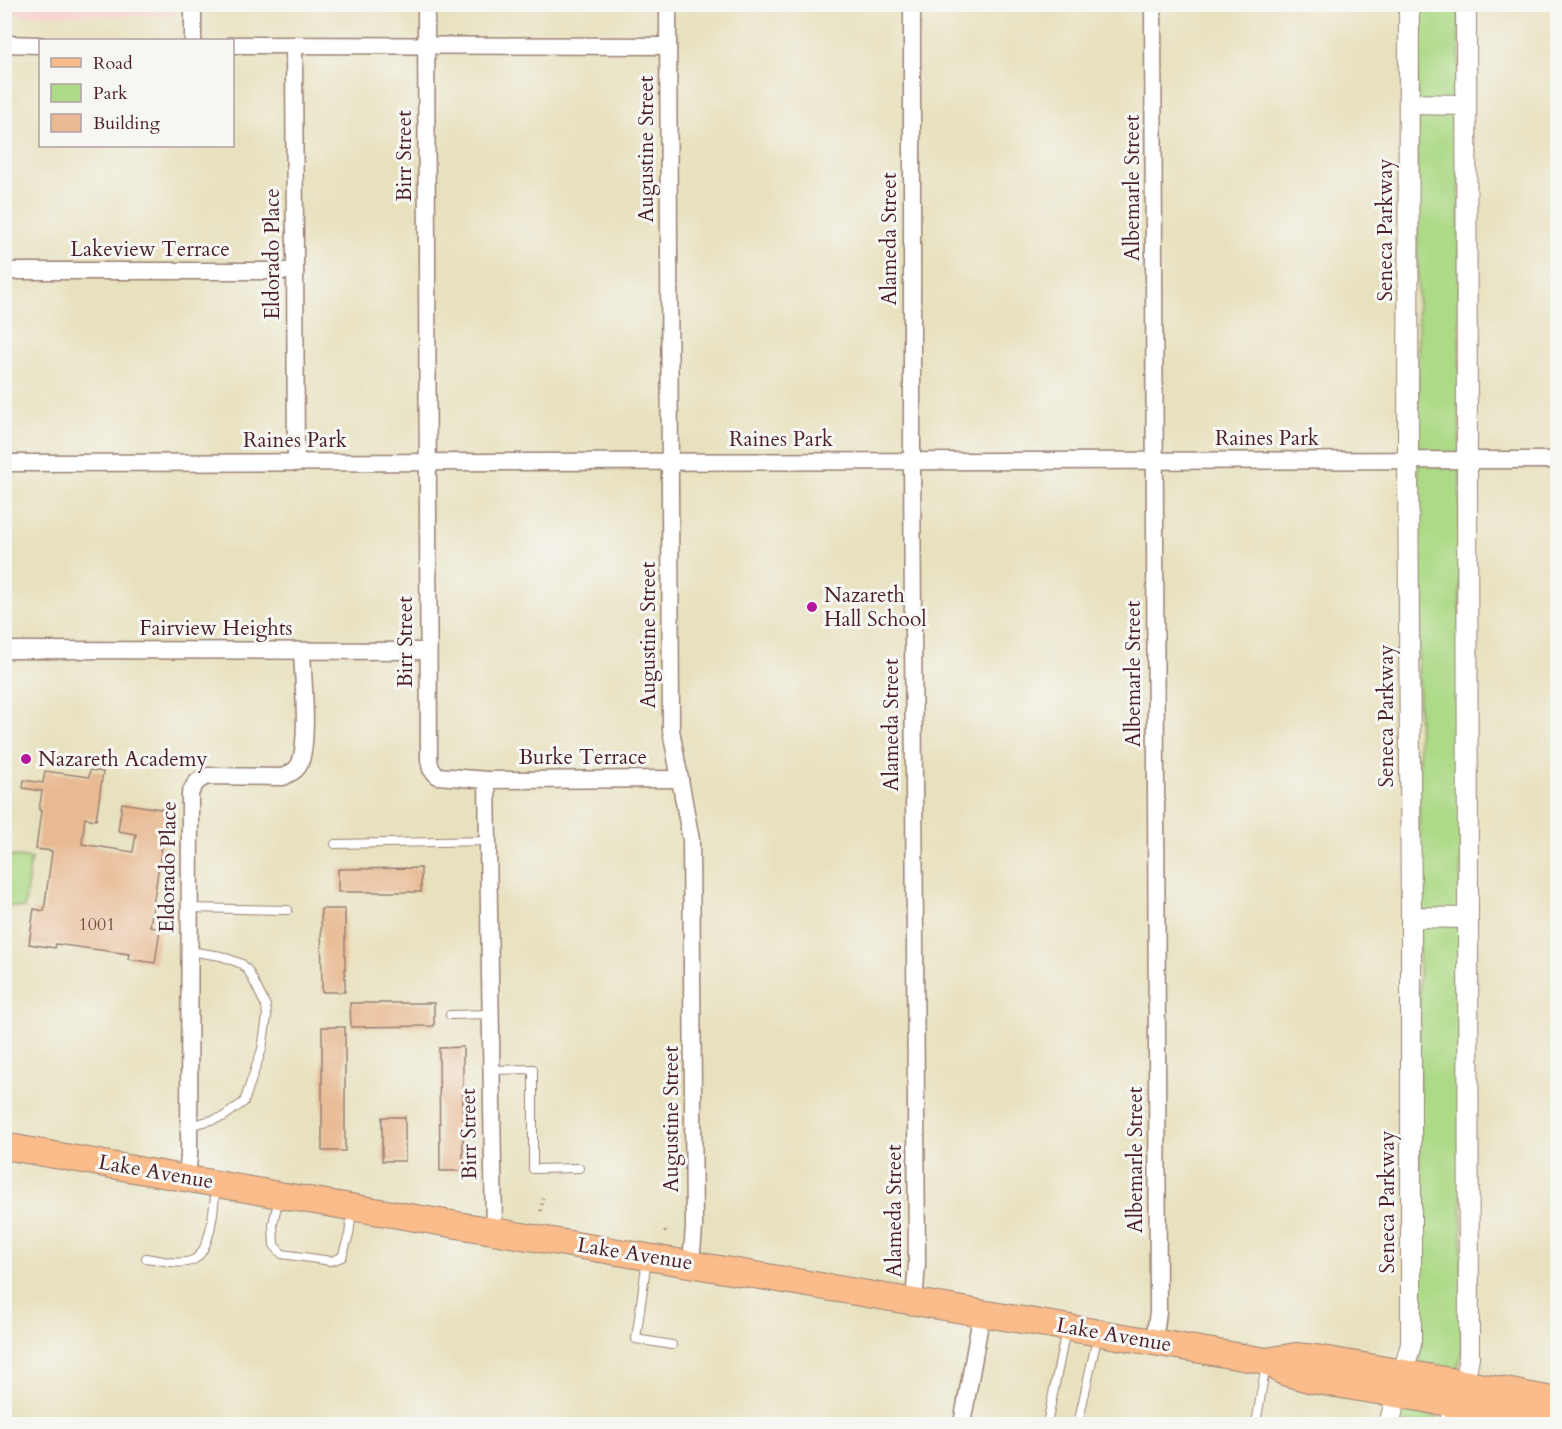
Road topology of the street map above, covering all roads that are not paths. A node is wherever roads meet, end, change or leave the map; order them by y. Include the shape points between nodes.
1 (193, 4) edge
2 (426, 4) edge
3 (668, 4) edge
4 (912, 4) edge
5 (1153, 4) edge
6 (1409, 4) edge
7 (1466, 4) edge
8 (192, 39) edge
9 (4, 44) edge
10 (39, 45) edge
11 (234, 45) edge
12 (294, 45) junction
13 (426, 46) junction
14 (668, 46) junction
15 (1409, 105) junction
16 (1466, 105) junction
17 (4, 271) edge
18 (295, 271) junction
19 (1468, 460) junction
20 (1557, 460) edge
21 (1155, 461) junction
22 (1408, 461) junction
23 (428, 462) junction
24 (670, 462) junction
25 (912, 462) junction
26 (4, 463) edge
27 (296, 463) junction
28 (4, 650) edge
29 (302, 651) junction
30 (428, 651) junction
31 (680, 779) junction
32 (487, 780) junction
33 (488, 841) junction
34 (335, 844) dead end
35 (189, 908) junction
36 (288, 910) dead end
37 (1411, 917) junction
38 (1468, 918) junction
39 (189, 951) junction
40 (490, 1014) junction
41 (450, 1015) dead end
42 (490, 1070) junction
43 (189, 1126) junction
44 (4, 1146) edge
45 (579, 1168) dead end
46 (187, 1178) junction
47 (217, 1183) junction
48 (279, 1195) junction
49 (352, 1206) junction
50 (494, 1231) junction
51 (648, 1256) junction
52 (146, 1257) dead end
53 (691, 1263) junction
54 (914, 1301) junction
55 (982, 1312) junction
56 (1066, 1327) junction
57 (1098, 1332) junction
58 (1154, 1342) junction
59 (672, 1345) dead end
60 (1266, 1361) junction
61 (1400, 1383) junction
62 (1557, 1401) edge
63 (1456, 1404) edge
64 (1557, 1419) edge
65 (962, 1425) edge
66 (1047, 1425) edge
67 (1078, 1425) edge
68 (1256, 1425) edge
69 (1389, 1425) edge

1 - 8 street
2 - 13 street, Birr Street
3 - 14 street, Augustine Street
4 - 25 street, Alameda Street
5 - 21 street, Albemarle Street
6 - 15 street, Seneca Parkway
7 - 16 street
9 - 10 street
11 - 12 street
12 - 13 street
12 - 18 street, Eldorado Place
13 - 14 street
13 - 23 street, Birr Street
14 - 24 street, Augustine Street
15 - 16 street
15 - 22 street, Seneca Parkway
16 - 19 street
17 - 18 street, Lakeview Terrace
18 - 27 street, Eldorado Place
19 - 20 street, Raines Park
19 - 22 street, Raines Park
19 - 38 street
21 - 22 street, Raines Park
21 - 25 street, Raines Park
21 - 58 street, Albemarle Street via 1158,1312
22 - 37 street, Seneca Parkway
23 - 24 street, Raines Park
23 - 27 street, Raines Park
23 - 30 street, Birr Street
24 - 25 street, Raines Park
24 - 31 street, Augustine Street via 671,730
25 - 54 street, Alameda Street via 917,1253
26 - 27 street, Raines Park
28 - 29 street, Fairview Heights
29 - 30 street, Fairview Heights
29 - 35 street, Eldorado Place via 304,737 300,764 283,777 208,776 194,784 190,794
30 - 32 street, Birr Street via 431,769 438,776
31 - 32 street, Burke Terrace
31 - 53 street, Augustine Street via 691,840
32 - 33 street, Birr Street
33 - 34 lane
33 - 40 street, Birr Street
35 - 36 lane
35 - 39 street, Eldorado Place
37 - 38 street
37 - 61 street, Seneca Parkway via 1411,1344
38 - 63 street via 1469,1357
39 - 43 street, Eldorado Place
39 - 43 lane via 242,964 266,1005 267,1017 262,1048 244,1102 223,1117
40 - 41 lane
40 - 42 street, Birr Street
42 - 45 lane via 533,1069 533,1169
42 - 50 street, Birr Street
43 - 46 street, Eldorado Place
44 - 46 main road, Lake Avenue
46 - 47 main road, Lake Avenue
47 - 48 main road, Lake Avenue
47 - 52 lane via 208,1239 201,1254 192,1261 177,1262
48 - 49 main road, Lake Avenue
48 - 49 lane via 273,1224 274,1245 282,1254 331,1261 342,1257
49 - 50 main road, Lake Avenue
50 - 51 main road, Lake Avenue
51 - 53 main road, Lake Avenue
51 - 59 lane via 636,1339
53 - 54 main road, Lake Avenue
54 - 55 main road, Lake Avenue
55 - 56 main road, Lake Avenue
55 - 65 street
56 - 57 main road, Lake Avenue
56 - 66 lane
57 - 58 main road, Lake Avenue
57 - 67 lane
58 - 60 main road, Lake Avenue
60 - 61 main road, Lake Avenue via 1303,1378
60 - 68 lane
61 - 63 main road, Lake Avenue
61 - 69 street, Seneca Parkway
62 - 63 main road, Lake Avenue
63 - 64 main road, Lake Avenue

